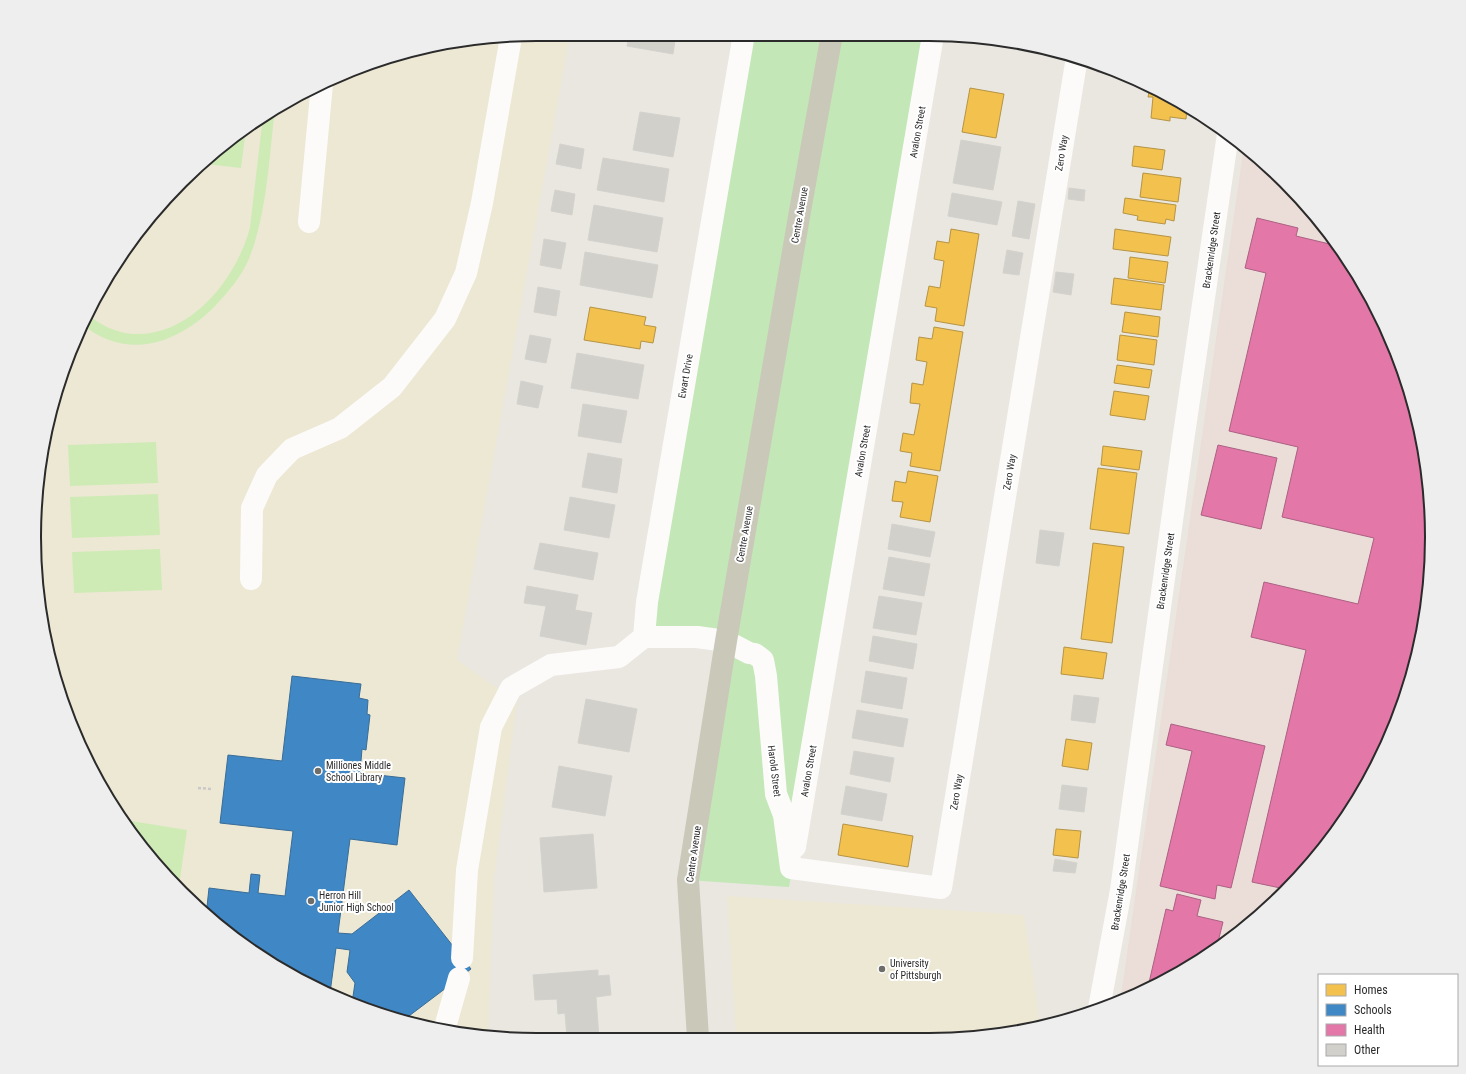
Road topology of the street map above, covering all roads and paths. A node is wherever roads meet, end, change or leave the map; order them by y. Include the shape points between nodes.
1 (743, 41) edge
2 (831, 41) edge
3 (932, 41) edge
4 (510, 42) edge
5 (1076, 63) edge
6 (321, 90) edge
7 (1227, 140) edge
8 (309, 222) dead end
9 (252, 579) dead end
10 (644, 637) junction
11 (726, 641) junction
12 (198, 788) dead end
13 (212, 789) dead end
14 (791, 868) junction
15 (1100, 1002) edge
16 (446, 1024) edge
17 (698, 1033) edge

1 - 10 street, Ewart Drive via 647,602
2 - 11 main road, Centre Avenue
3 - 14 street, Avalon Street
4 - 9 street via 482,203 466,273 445,319 392,387 340,428 292,448 267,475 252,508
5 - 14 street, Zero Way via 941,888
6 - 8 street
7 - 15 street, Brackenridge Street via 1121,890
10 - 11 street via 697,637
10 - 16 street via 619,657 551,665 511,688 491,727 468,870 460,968
11 - 14 street, Harold Street via 763,660 776,794 784,815
11 - 17 main road, Centre Avenue via 688,880
12 - 13 path

